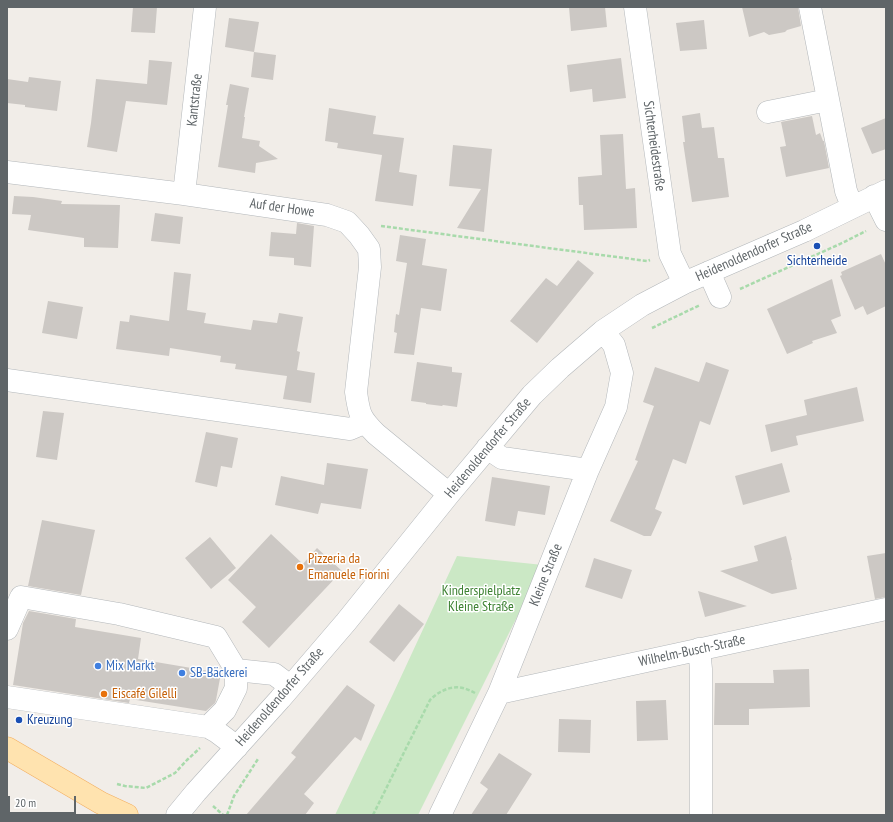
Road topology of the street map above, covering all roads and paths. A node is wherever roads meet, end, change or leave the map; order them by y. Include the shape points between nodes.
1 (205, 7) edge
2 (635, 7) edge
3 (810, 7) edge
4 (828, 100) junction
5 (768, 112) dead end
6 (7, 172) edge
7 (880, 193) edge
8 (184, 194) junction
9 (852, 206) junction
10 (886, 220) edge
11 (866, 231) dead end
12 (359, 235) junction
13 (670, 254) junction
14 (709, 272) junction
15 (684, 283) junction
16 (720, 297) junction
17 (650, 328) dead end
18 (603, 331) junction
19 (7, 380) edge
20 (364, 423) junction
21 (487, 448) junction
22 (588, 470) junction
23 (449, 494) junction
24 (886, 609) edge
25 (7, 629) edge
26 (699, 649) junction
27 (236, 670) junction
28 (290, 686) junction
29 (7, 697) edge
30 (497, 697) junction
31 (208, 727) junction
32 (237, 747) junction
33 (7, 748) edge
34 (258, 758) dead end
35 (175, 774) dead end
36 (101, 803) junction
37 (127, 815) edge
38 (177, 815) edge
39 (227, 815) edge
40 (374, 815) edge
41 (440, 815) edge
42 (701, 815) edge

1 - 8 street, Kantstraße
2 - 13 street, Sichterheidestraße
3 - 4 street
4 - 5 street
4 - 9 street via 846,191
6 - 8 street, Auf der Howe
7 - 9 street, Heidenoldendorfer Straße
7 - 10 street
8 - 12 street, Auf der Howe via 327,215 347,222
9 - 14 street, Heidenoldendorfer Straße
11 - 16 path
12 - 13 path via 378,226 646,261
12 - 20 street, Auf der Howe via 369,249 370,267 356,392 358,410
13 - 15 street, Sichterheidestraße
14 - 15 street, Heidenoldendorfer Straße
14 - 16 street
15 - 18 street, Heidenoldendorfer Straße via 642,305
16 - 17 path
18 - 21 street, Heidenoldendorfer Straße via 532,395
18 - 22 street, Kleine Straße via 614,345 622,373 616,407
19 - 20 street via 350,430
20 - 23 street, Auf der Howe
21 - 22 street via 502,458
21 - 23 street, Heidenoldendorfer Straße
22 - 30 street, Kleine Straße
23 - 28 street, Heidenoldendorfer Straße via 346,622
24 - 26 street, Wilhelm-Busch-Straße
25 - 27 street via 21,597 119,614 216,636
26 - 30 street, Wilhelm-Busch-Straße
26 - 42 street
27 - 28 street via 274,674
27 - 31 street via 236,688 225,710
28 - 32 street, Heidenoldendorfer Straße
29 - 31 street
30 - 40 path via 454,687 435,695 430,700
30 - 41 street, Kleine Straße
31 - 32 street
32 - 38 street, Heidenoldendorfer Straße
33 - 36 main road
34 - 39 path via 234,796
35 - 36 path via 146,788 114,783
36 - 37 main road

